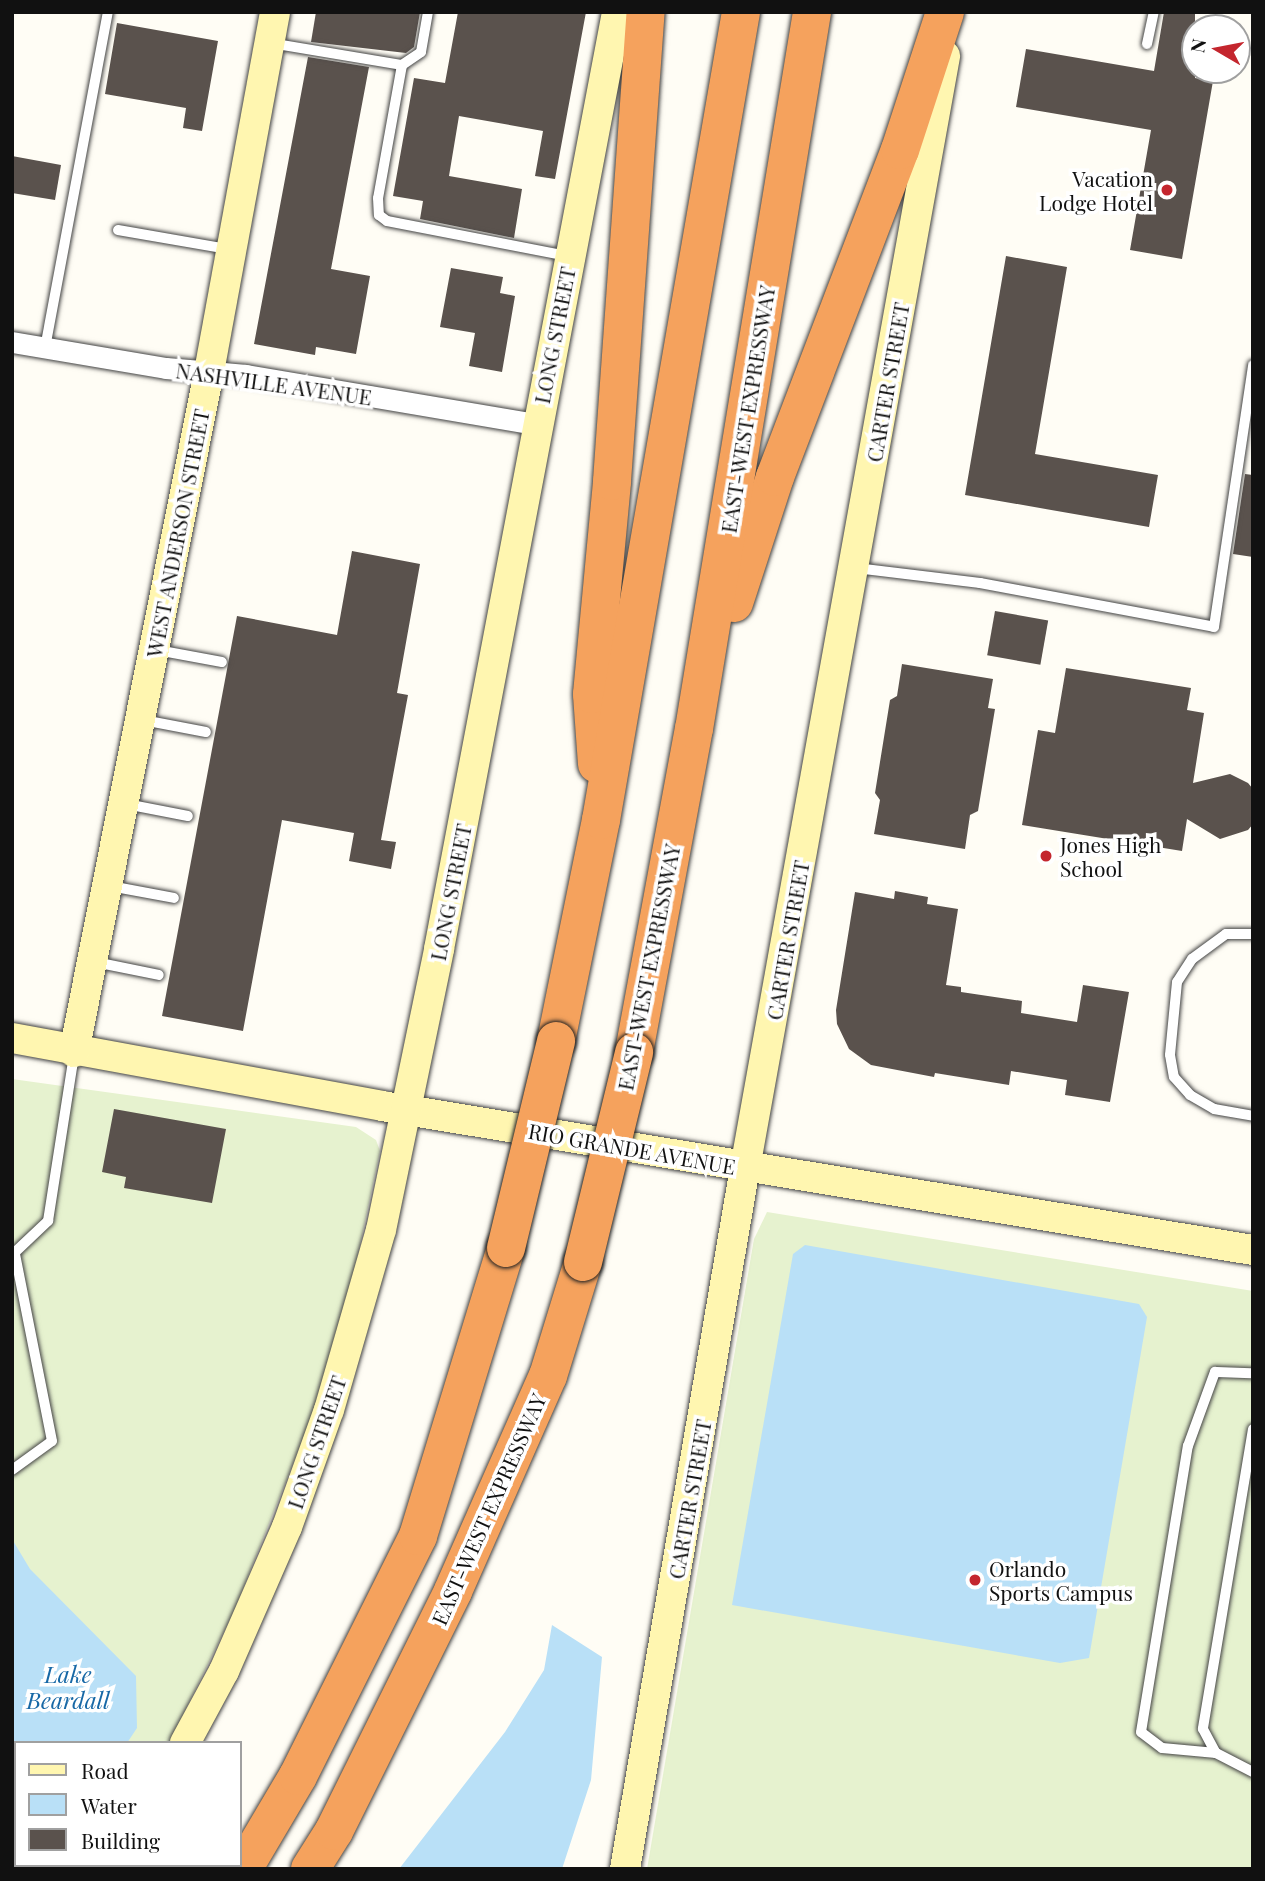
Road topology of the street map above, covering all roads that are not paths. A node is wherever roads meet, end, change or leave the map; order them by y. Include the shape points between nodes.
1 (108, 12) edge
2 (275, 12) edge
3 (428, 12) edge
4 (617, 12) edge
5 (646, 12) edge
6 (741, 12) edge
7 (812, 12) edge
8 (945, 12) edge
9 (953, 12) edge
10 (1154, 12) edge
11 (269, 43) junction
12 (1147, 44) dead end
13 (402, 65) junction
14 (118, 230) dead end
15 (231, 250) junction
16 (570, 256) junction
17 (12, 342) edge
18 (45, 348) junction
19 (1253, 365) edge
20 (209, 372) junction
21 (536, 424) junction
22 (854, 568) junction
23 (154, 649) junction
24 (222, 662) dead end
25 (140, 720) junction
26 (694, 729) junction
27 (206, 732) dead end
28 (124, 804) junction
29 (188, 816) dead end
30 (601, 820) junction
31 (107, 886) junction
32 (174, 898) dead end
33 (1253, 934) edge
34 (92, 962) junction
35 (159, 975) dead end
36 (12, 1038) edge
37 (74, 1052) junction
38 (405, 1110) junction
39 (1253, 1116) edge
40 (745, 1168) junction
41 (1253, 1250) edge
42 (14, 1254) edge
43 (1253, 1373) edge
44 (1253, 1429) edge
45 (12, 1470) edge
46 (186, 1741) edge
47 (1216, 1753) junction
48 (1253, 1772) edge
49 (243, 1869) edge
50 (310, 1869) edge
51 (625, 1869) edge

1 - 18 lane
2 - 11 street, WEST ANDERSON STREET
3 - 13 lane via 421,52
4 - 16 street, LONG STREET
5 - 30 highway via 592,694
6 - 30 highway
7 - 26 highway, EAST-WEST EXPRESSWAY
8 - 26 highway via 900,150 775,477
9 - 22 street, CARTER STREET
10 - 12 lane
11 - 13 lane
11 - 15 street, WEST ANDERSON STREET
13 - 16 lane via 378,198 379,215 400,226
14 - 15 lane
15 - 20 street, WEST ANDERSON STREET
16 - 21 street, LONG STREET
17 - 18 street, NASHVILLE AVENUE
18 - 20 street, NASHVILLE AVENUE
19 - 22 lane via 1214,627 980,583
20 - 21 street, NASHVILLE AVENUE
20 - 23 street, WEST ANDERSON STREET
21 - 38 street, LONG STREET
22 - 40 street, CARTER STREET
23 - 24 lane
23 - 25 street, WEST ANDERSON STREET
25 - 27 lane
25 - 28 street, WEST ANDERSON STREET
26 - 50 highway, EAST-WEST EXPRESSWAY, bridge via 634,1052 583,1262 548,1376 453,1591 334,1831
28 - 29 lane
28 - 31 street, WEST ANDERSON STREET
30 - 49 highway, bridge via 556,1041 506,1248 418,1536 298,1776
31 - 32 lane
31 - 34 street, WEST ANDERSON STREET
33 - 39 lane via 1227,934 1192,959 1177,982 1170,1055 1174,1077 1189,1095 1214,1109
34 - 35 lane
34 - 37 street, WEST ANDERSON STREET
36 - 37 street, RIO GRANDE AVENUE
37 - 38 street, RIO GRANDE AVENUE
37 - 42 lane via 48,1221
38 - 40 street, RIO GRANDE AVENUE
38 - 46 street, LONG STREET via 381,1230 329,1410 287,1527 224,1671
40 - 41 street, RIO GRANDE AVENUE
40 - 51 street, CARTER STREET
42 - 45 lane via 52,1441
43 - 47 lane via 1215,1372 1188,1446 1141,1732 1162,1748
44 - 47 lane via 1203,1728
47 - 48 lane

